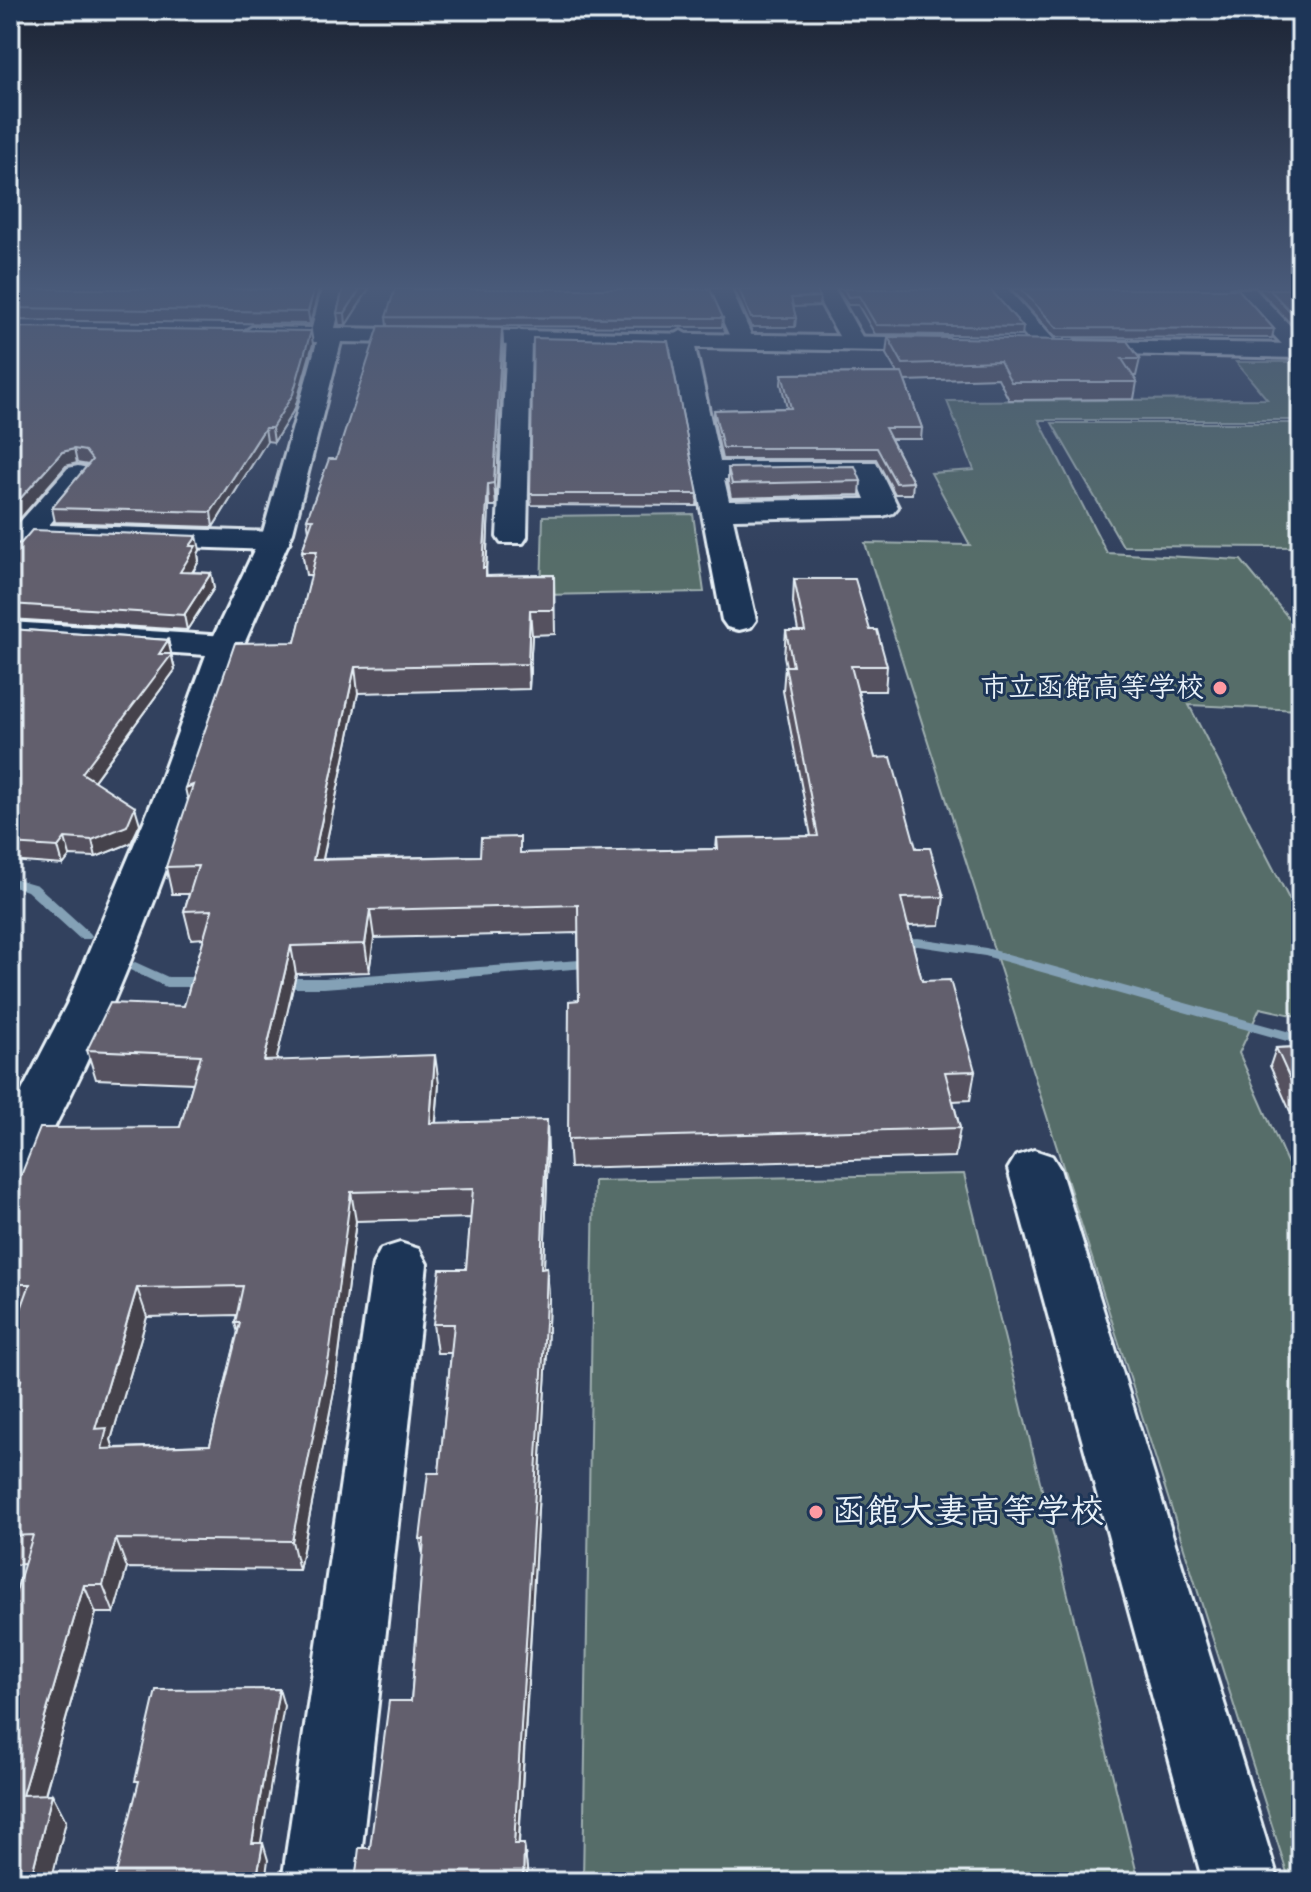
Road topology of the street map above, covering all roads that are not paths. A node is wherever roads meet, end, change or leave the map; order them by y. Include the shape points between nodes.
1 (316, 377) edge
2 (518, 377) edge
3 (689, 377) edge
4 (709, 471) junction
5 (78, 474) edge
6 (717, 510) junction
7 (512, 537) dead end
8 (275, 541) junction
9 (18, 542) edge
10 (739, 620) dead end
11 (10, 632) edge
12 (226, 646) junction
13 (10, 1163) edge
14 (1034, 1169) dead end
15 (400, 1264) dead end
16 (320, 1882) edge
17 (1241, 1882) edge

1 - 8 street
2 - 7 street
3 - 4 street
4 - 6 street
4 - 6 street via 866,468 883,507
5 - 9 street
6 - 10 street
8 - 9 street
8 - 12 street
11 - 12 street
12 - 13 street via 174,795 90,1004
14 - 17 street
15 - 16 street

